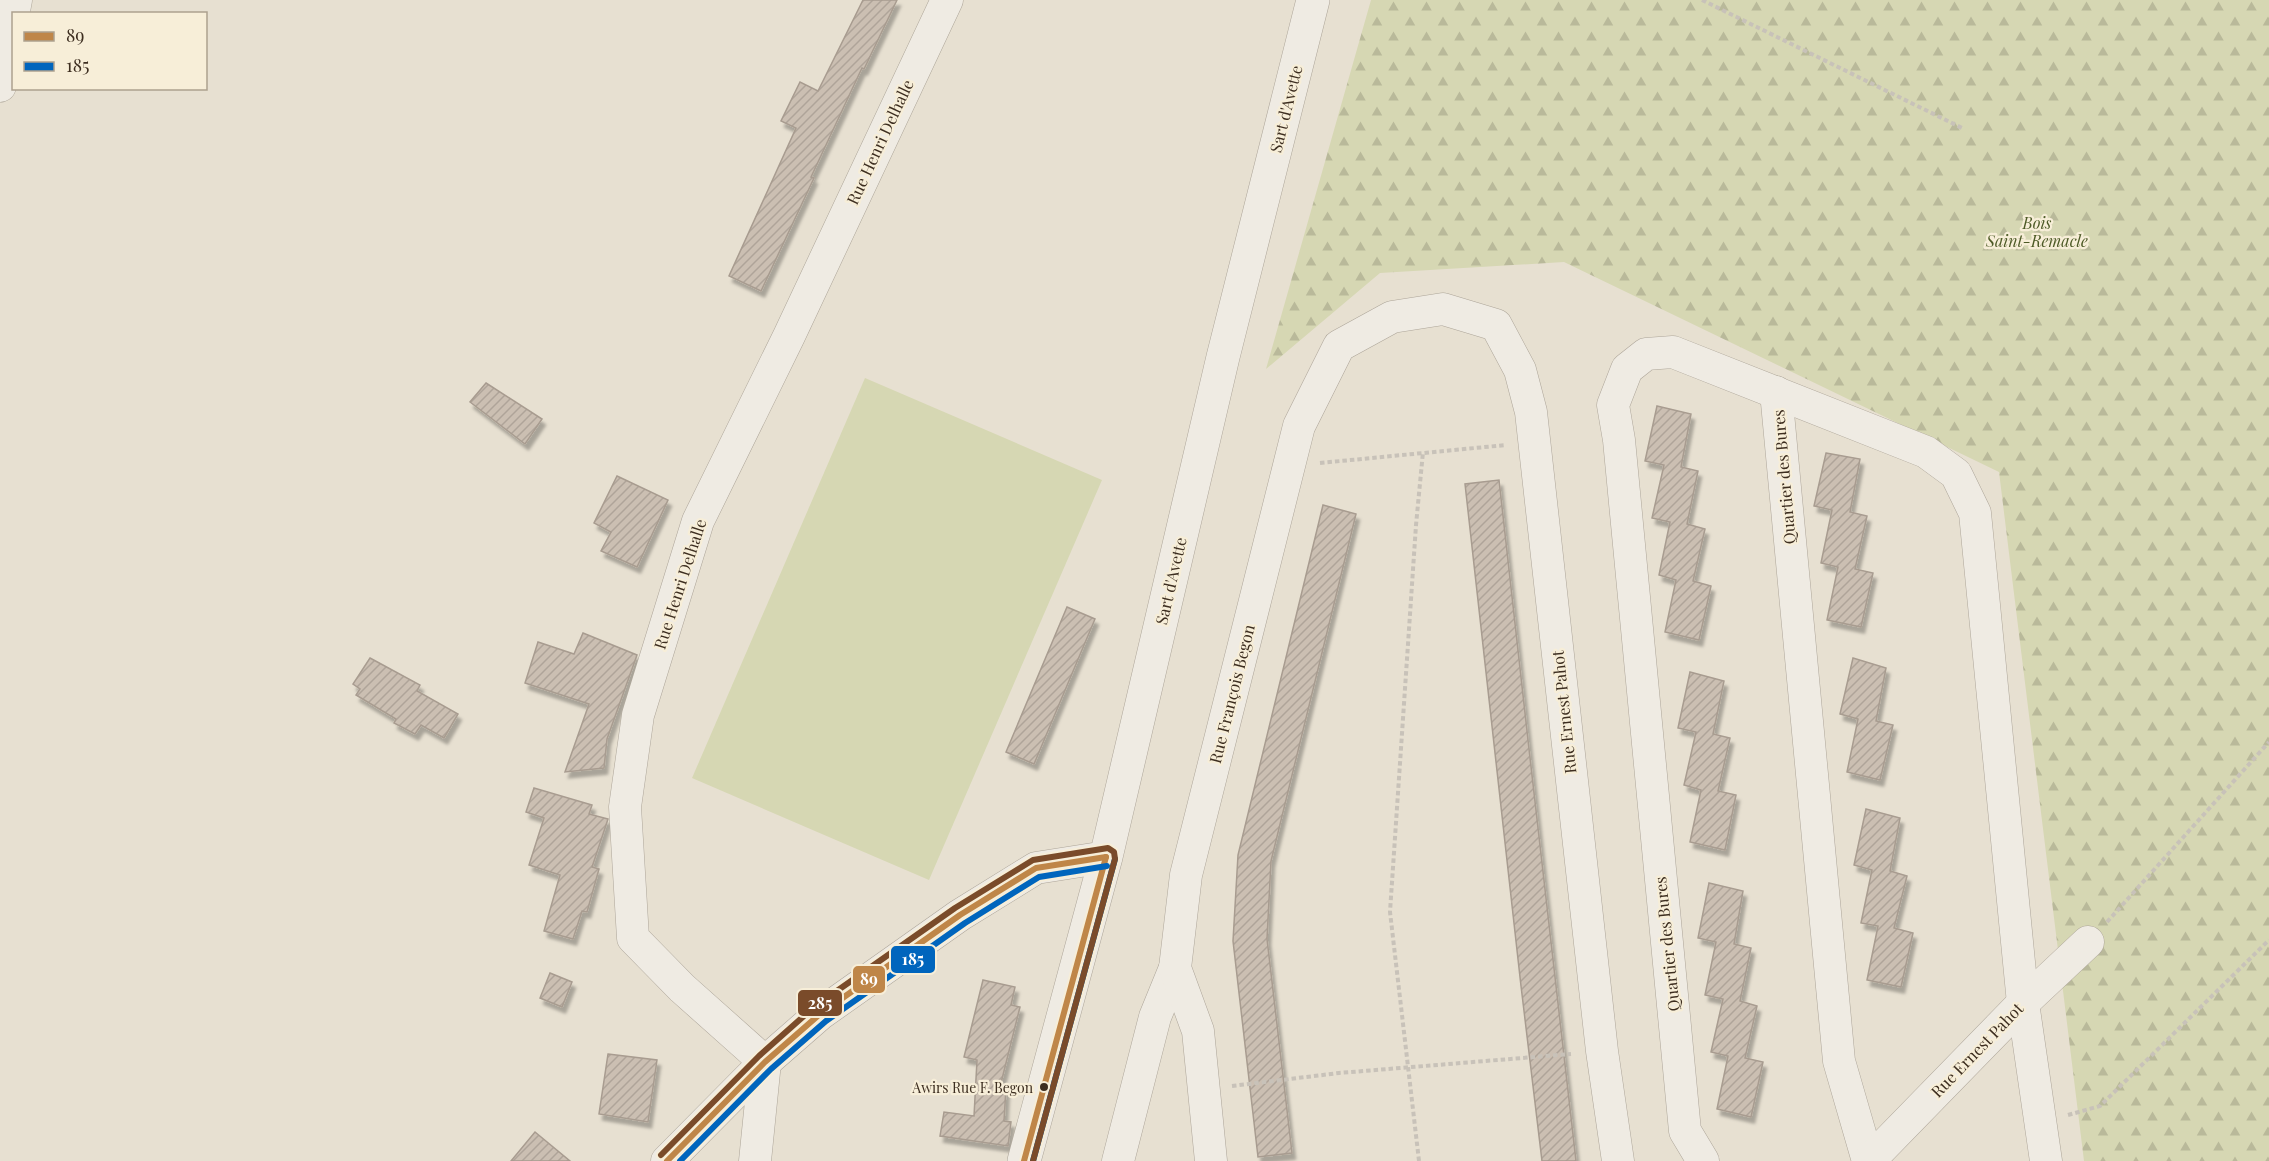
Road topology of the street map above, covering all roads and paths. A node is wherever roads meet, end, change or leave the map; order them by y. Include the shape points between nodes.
1 (947, 0) edge
2 (1313, 0) edge
3 (1702, 0) edge
4 (12, 22) edge
5 (0, 86) edge
6 (1964, 129) dead end
7 (1443, 309) joint
8 (1776, 392) junction
9 (1534, 442) junction
10 (1422, 452) junction
11 (1289, 465) junction
12 (2269, 742) edge
13 (1106, 856) junction
14 (2269, 940) edge
15 (2088, 942) joint
16 (1176, 968) junction
17 (2023, 1003) junction
18 (1602, 1051) junction
19 (765, 1062) junction
20 (1408, 1068) junction
21 (1205, 1089) junction
22 (2042, 1123) junction
23 (668, 1161) edge
24 (755, 1161) edge
25 (1024, 1161) edge
26 (1118, 1161) edge
27 (1211, 1161) edge
28 (1419, 1161) edge
29 (1618, 1161) edge
30 (1703, 1161) edge
31 (1868, 1161) edge
32 (2046, 1161) edge

1 - 19 street, Rue Henri Delhalle via 698,521 638,715 625,807 633,938
2 - 13 street, Sart d'Avette via 1220,369
3 - 6 path
4 - 5 street
7 - 9 street, Rue Ernest Pahot via 1496,325 1520,370
7 - 11 street, Rue François Begon via 1392,317 1339,346 1299,426
8 - 17 street via 1926,452 1956,474 1975,513
8 - 30 street, Quartier des Bures via 1673,352 1646,354 1627,369 1613,405 1686,1131
8 - 31 street, Quartier des Bures via 1839,1061
9 - 10 path
9 - 18 street, Rue Ernest Pahot
10 - 11 path
10 - 20 path via 1390,912
11 - 16 street, Rue François Begon via 1186,875
12 - 15 path
13 - 19 street via 1036,868 960,915 820,1014
13 - 25 street, Sart d'Avette
14 - 22 path via 2100,1106
15 - 17 street, Rue Ernest Pahot
16 - 21 street, Rue François Begon via 1198,1031
16 - 26 street via 1155,1017
17 - 22 street
17 - 31 street, Rue Ernest Pahot
18 - 20 path
18 - 29 street, Rue Ernest Pahot
19 - 23 street
19 - 24 street
20 - 21 path via 1339,1072
20 - 28 path
21 - 27 street, Rue François Begon
22 - 32 street

